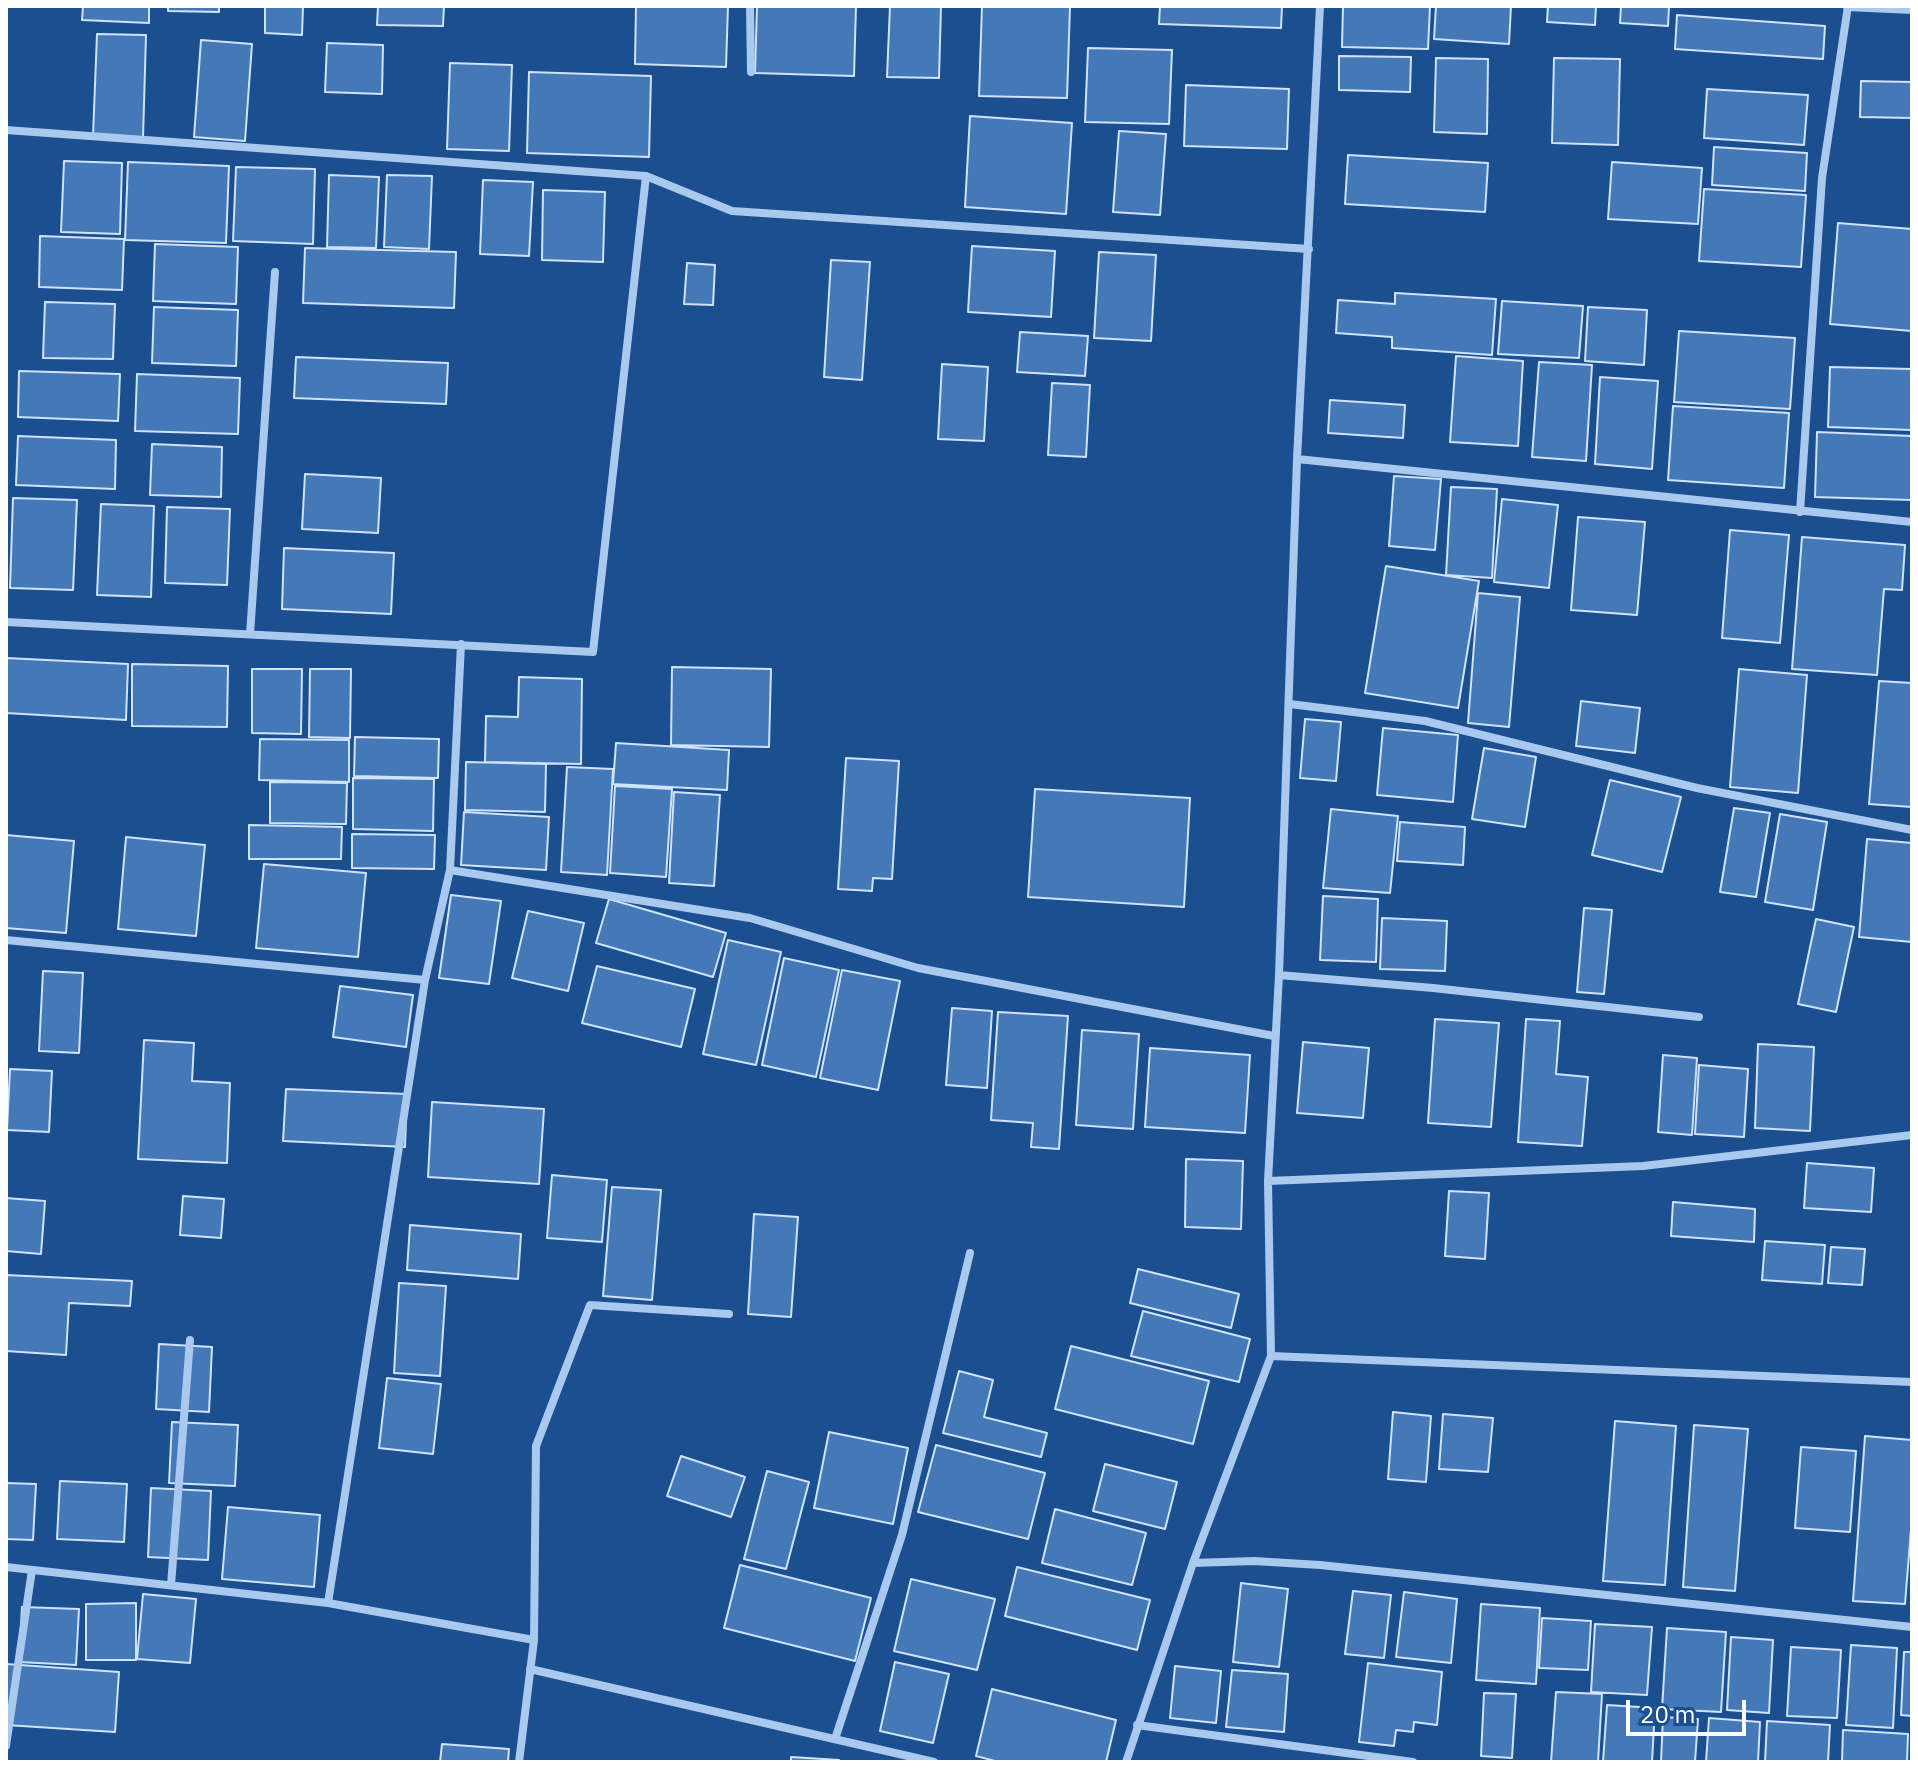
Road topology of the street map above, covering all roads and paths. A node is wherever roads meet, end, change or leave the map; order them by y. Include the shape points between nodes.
1 (750, 6) edge
2 (1320, 6) edge
3 (1848, 7) edge
4 (1912, 10) edge
5 (751, 72) dead end
6 (6, 130) edge
7 (646, 176) junction
8 (1309, 249) junction
9 (275, 272) dead end
10 (1297, 459) junction
11 (1800, 512) junction
12 (1912, 522) edge
13 (6, 622) edge
14 (250, 634) junction
15 (461, 644) junction
16 (1290, 704) junction
17 (1912, 830) edge
18 (450, 870) junction
19 (6, 940) edge
20 (1279, 975) junction
21 (425, 980) junction
22 (1699, 1017) dead end
23 (1274, 1036) junction
24 (1912, 1135) edge
25 (1268, 1181) junction
26 (970, 1253) dead end
27 (729, 1314) dead end
28 (190, 1340) dead end
29 (1271, 1356) junction
30 (1912, 1382) edge
31 (1193, 1563) junction
32 (6, 1567) edge
33 (32, 1570) junction
34 (171, 1585) junction
35 (328, 1603) junction
36 (1912, 1627) edge
37 (534, 1640) junction
38 (530, 1669) junction
39 (1137, 1725) junction
40 (835, 1739) junction
41 (6, 1746) edge
42 (519, 1762) edge
43 (934, 1762) edge
44 (1126, 1762) edge
45 (1413, 1762) edge

1 - 5 street
2 - 8 street
3 - 4 street
3 - 11 street via 1822,178
6 - 7 street
7 - 8 street via 732,211
7 - 15 street via 593,652
8 - 10 street
9 - 14 street
10 - 11 street
10 - 16 street
11 - 12 street
13 - 14 street
14 - 15 street
15 - 18 street
16 - 17 street via 1425,721 1697,788
16 - 20 street
18 - 21 street
18 - 23 street via 750,918 918,968
19 - 21 street
20 - 22 street
20 - 23 street
21 - 35 street
23 - 25 street
24 - 25 street via 1643,1166
25 - 29 street
26 - 40 street via 902,1535
27 - 37 street via 590,1305 536,1446
28 - 34 street
29 - 30 street
29 - 31 street
31 - 36 street via 1320,1565
31 - 39 street
32 - 33 street
33 - 34 street
33 - 41 street
34 - 35 street
35 - 37 street
37 - 38 street
38 - 40 street
38 - 42 street
39 - 44 street
39 - 45 street
40 - 43 street

